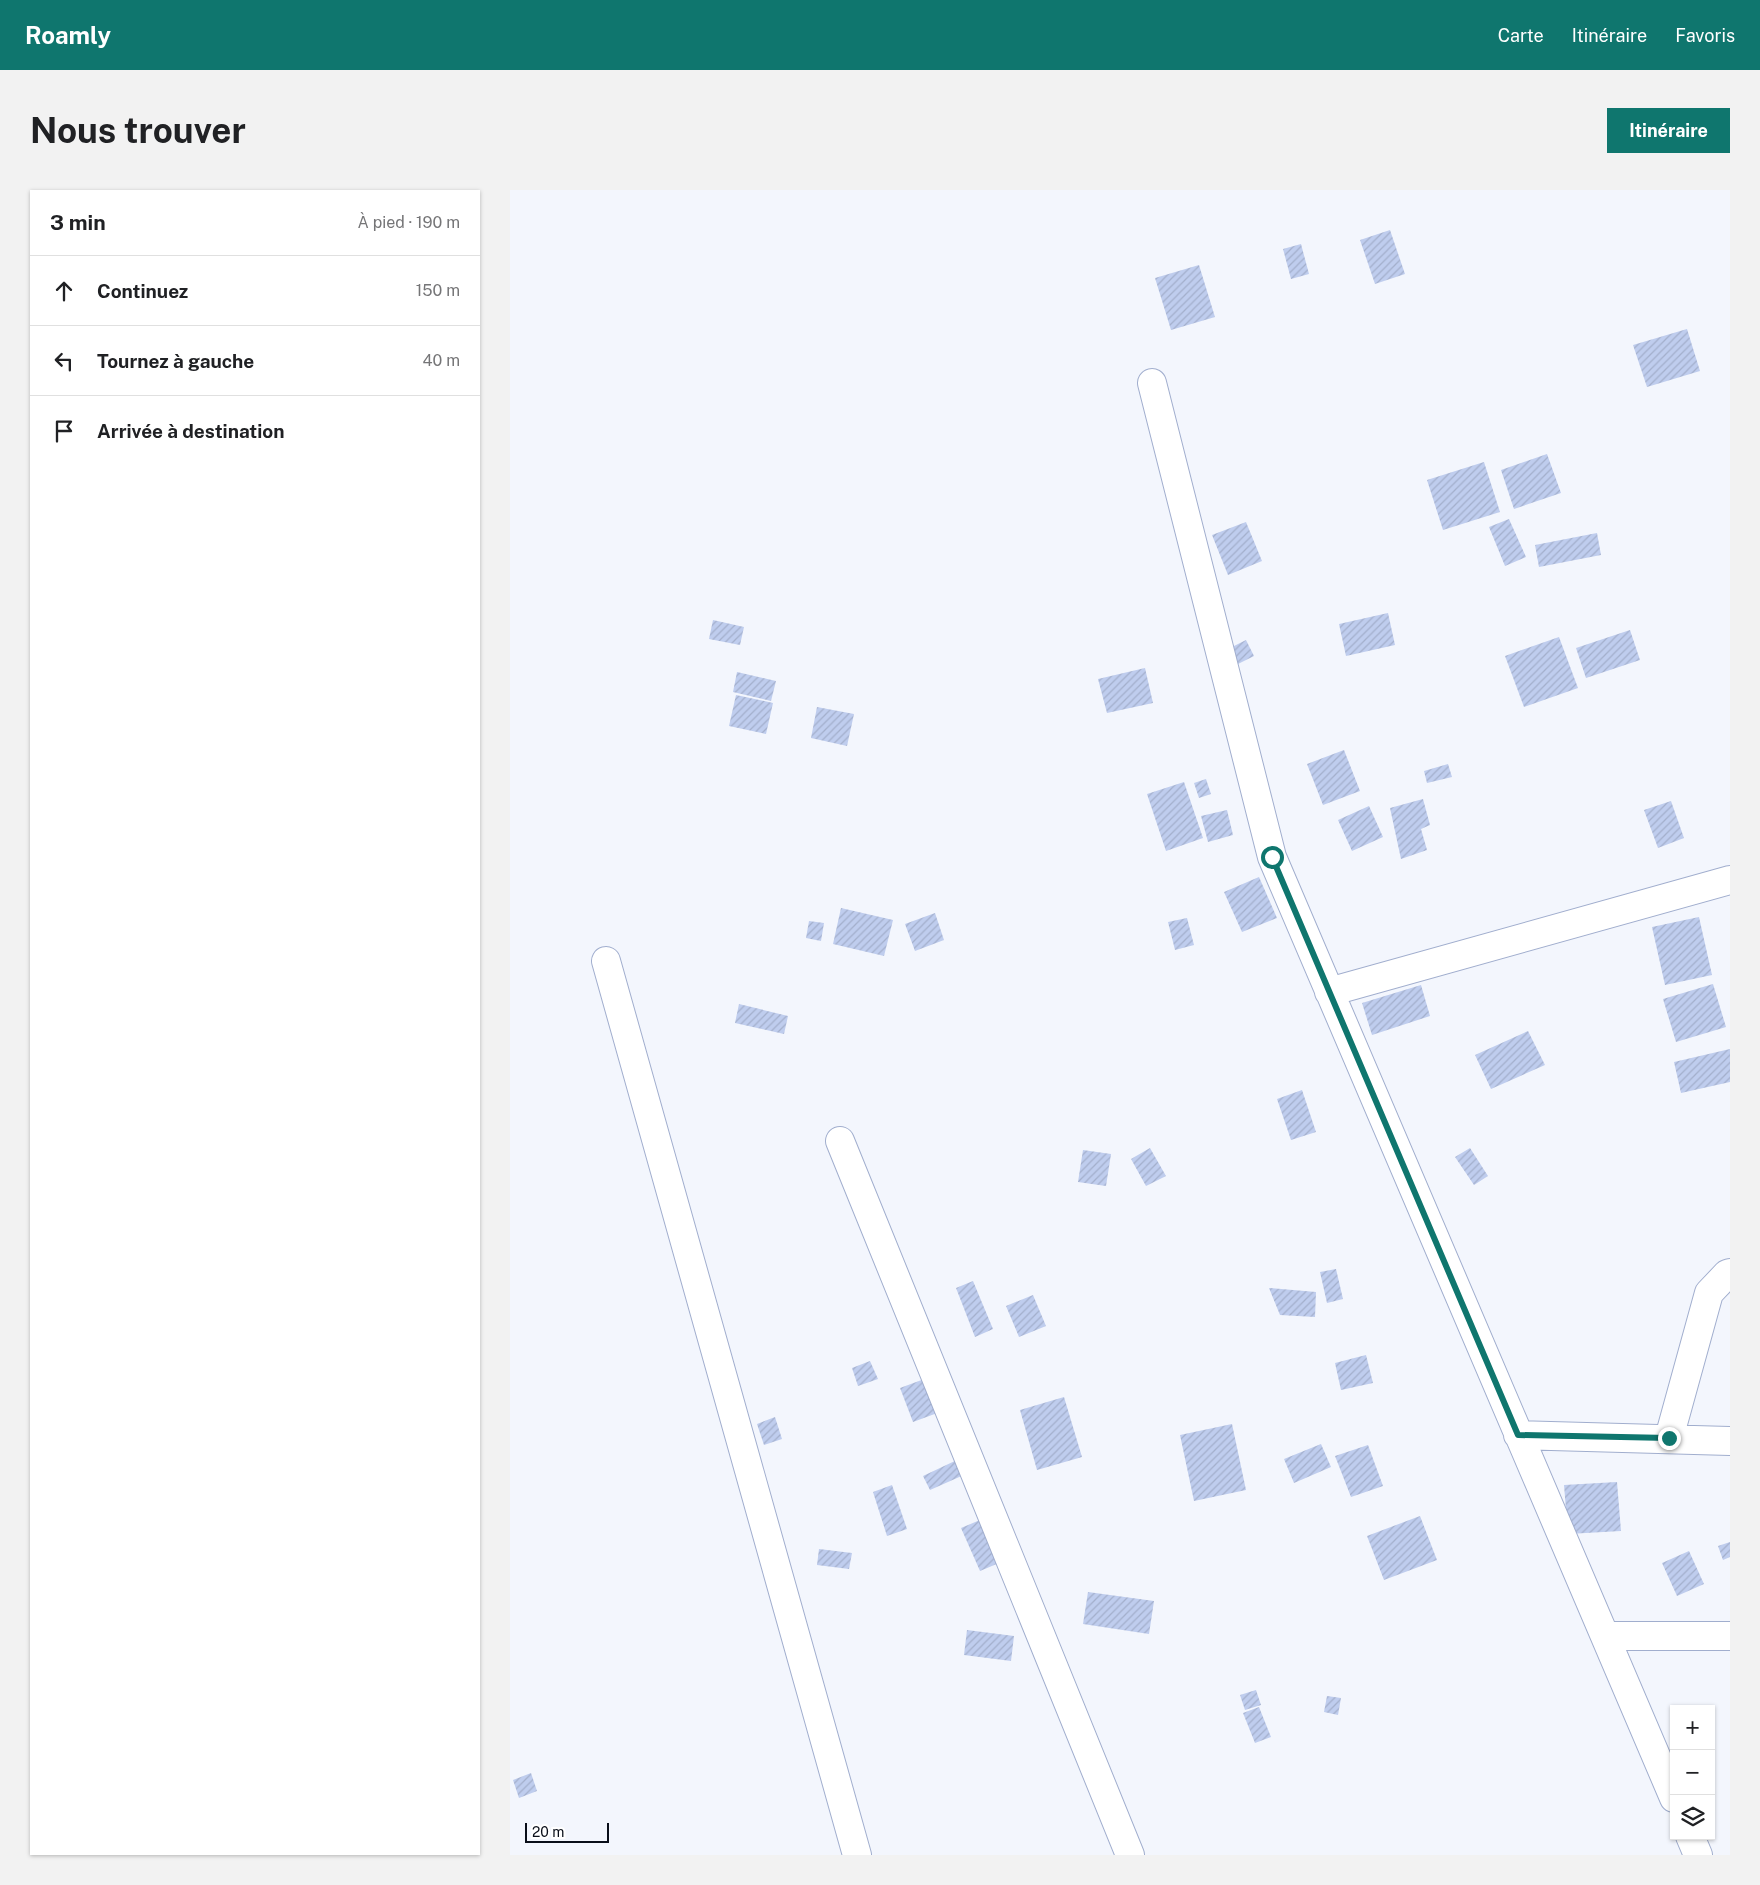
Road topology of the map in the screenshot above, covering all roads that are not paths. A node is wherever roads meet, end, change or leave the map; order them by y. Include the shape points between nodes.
1 (1152, 383) dead end
2 (1730, 880) edge
3 (606, 961) dead end
4 (1329, 992) junction
5 (840, 1140) dead end
6 (1730, 1273) edge
7 (1518, 1435) junction
8 (1669, 1438) junction
9 (1730, 1441) edge
10 (1606, 1636) junction
11 (1730, 1636) edge
12 (1673, 1795) edge
13 (1692, 1840) edge
14 (857, 1855) edge
15 (1130, 1855) edge
16 (1698, 1855) edge

1 - 4 street via 1272,857
2 - 4 street
3 - 14 street
4 - 7 street
5 - 15 street
6 - 8 street via 1709,1293
7 - 8 street
7 - 10 street
8 - 9 street
10 - 11 street
10 - 12 street
13 - 16 street

